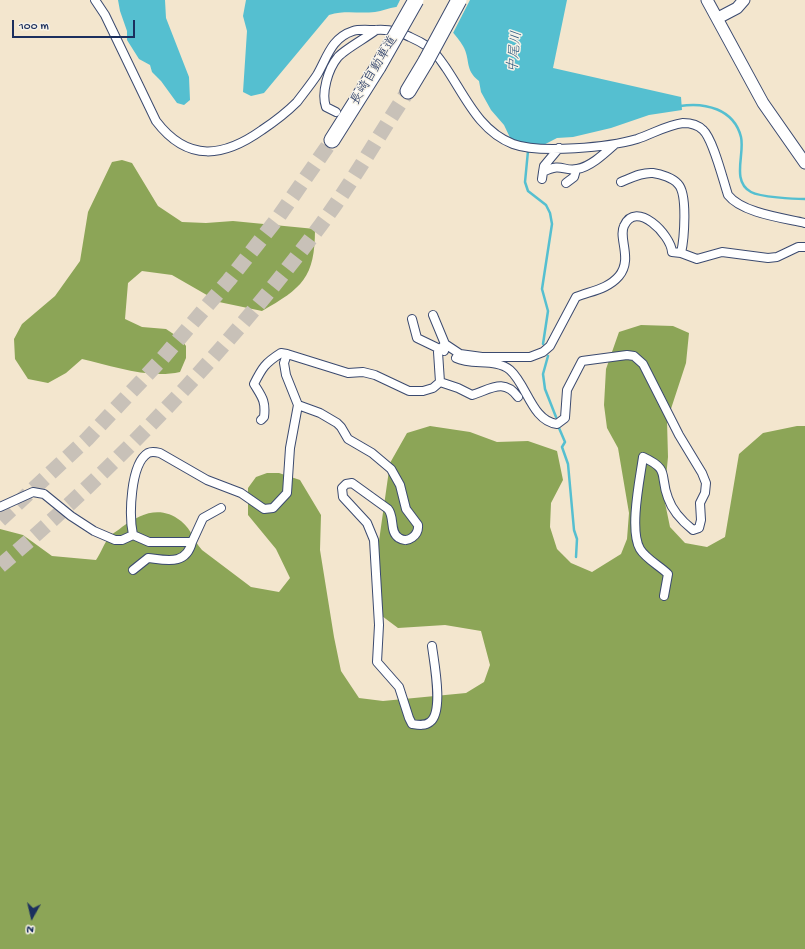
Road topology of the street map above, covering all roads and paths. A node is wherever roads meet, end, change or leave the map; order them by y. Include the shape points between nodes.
1 (95, 0) edge
2 (416, 0) edge
3 (459, 0) edge
4 (744, 0) edge
5 (708, 1) edge
6 (718, 18) junction
7 (376, 30) junction
8 (408, 90) tunnel mouth
9 (336, 112) dead end
10 (332, 140) tunnel mouth
11 (614, 145) junction
12 (559, 148) junction
13 (805, 163) edge
14 (576, 170) junction
15 (621, 182) dead end
16 (566, 183) dead end
17 (805, 223) edge
18 (805, 247) edge
19 (681, 253) junction
20 (434, 316) dead end
21 (412, 319) dead end
22 (443, 347) junction
23 (286, 354) junction
24 (440, 382) junction
25 (518, 397) dead end
26 (298, 405) junction
27 (261, 420) dead end
28 (0, 507) edge
29 (221, 508) dead end
30 (133, 535) junction
31 (192, 542) junction
32 (133, 570) dead end
33 (664, 596) dead end
34 (432, 646) dead end

1 - 7 street via 105,15 156,121 174,140 199,151 222,150 250,138 296,103 340,36 354,31
2 - 10 highway, 長崎自動車道, bridge
3 - 8 highway, bridge
4 - 6 street via 737,8
5 - 6 street
6 - 13 street via 763,102
7 - 9 street via 344,51 331,70 324,100 326,107
7 - 12 street via 401,32 431,49 472,109 488,128 501,138 530,148
11 - 12 street
11 - 14 street via 604,154
11 - 17 street via 682,123 693,124 703,129 709,137 728,195 732,200 747,208
12 - 14 street via 544,166 543,175 554,166
14 - 16 street via 574,177
15 - 19 street via 652,173 671,178 679,184 682,191 685,228
18 - 19 street via 768,258 722,252 697,259
19 - 22 street via 672,252 669,243 655,224 642,217 633,217 623,228 625,259 621,273 611,284 576,297 550,346 544,352 530,357 482,358 460,354
20 - 22 street
21 - 22 street via 417,338
22 - 24 street via 438,352
22 - 33 street via 468,362 504,366 510,370 538,412 547,421 557,424 565,418 567,390 582,360 627,355 634,356 643,364 706,483 700,503 699,528 693,530 684,523 668,498 660,466 643,457 636,506 637,538 640,549 668,574
23 - 24 street via 348,373 363,372 375,375 409,392 433,388
23 - 26 street via 286,375
23 - 27 street via 281,353 268,361 262,367 254,384 266,406
24 - 25 street via 472,395 505,386 511,388
26 - 30 street via 290,448 287,493 279,504 273,508 264,508 231,488 207,480 160,452 153,451 142,459 135,478 131,505
26 - 34 street via 337,423 348,439 372,453 391,469 400,485 406,509 418,525 416,534 410,539 398,538 392,513 388,509 352,483 342,488 343,497 367,523 374,540 379,625 377,662 399,687 412,724 422,726 431,722 435,716 438,694
28 - 30 street via 33,492 44,494 94,531 115,540
29 - 31 street via 203,518
30 - 31 street via 149,542
31 - 32 street via 186,555 168,561 148,558

